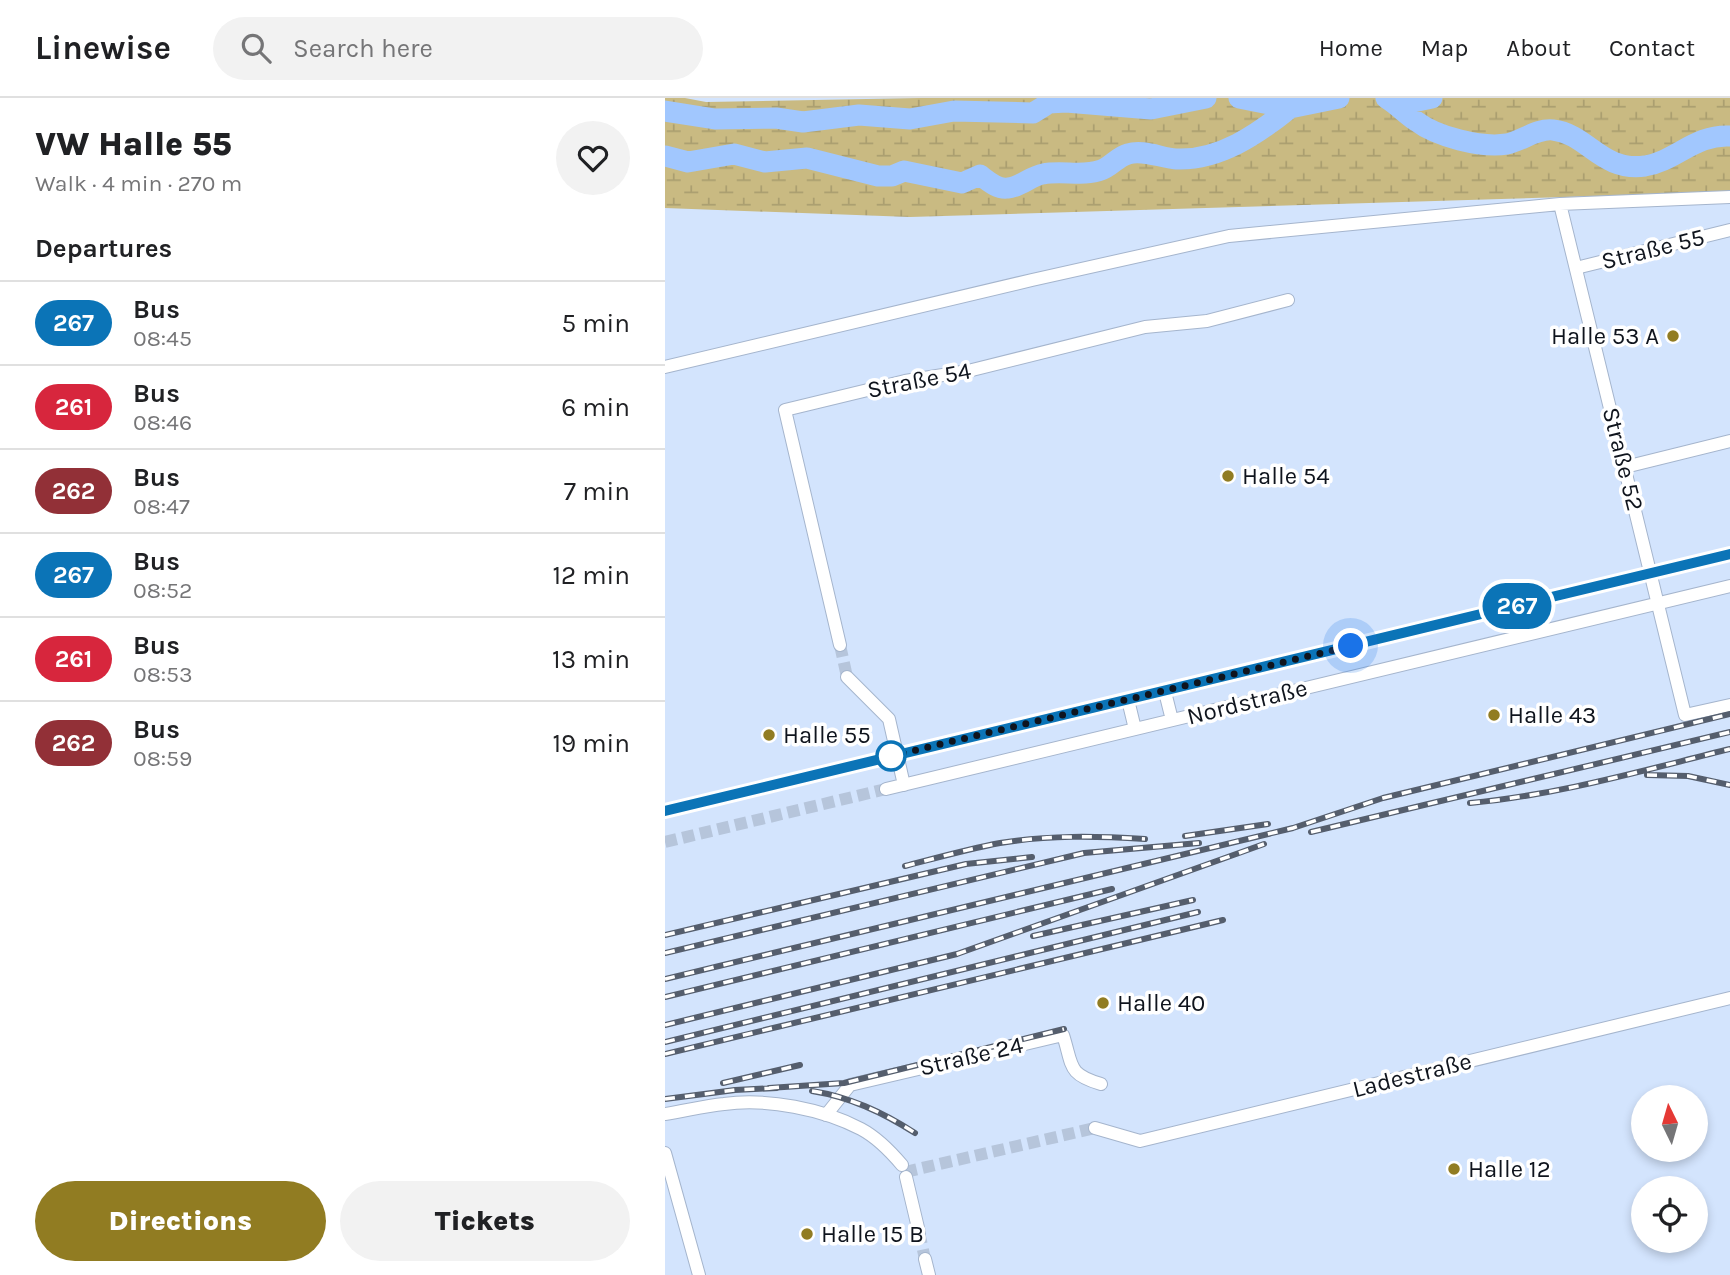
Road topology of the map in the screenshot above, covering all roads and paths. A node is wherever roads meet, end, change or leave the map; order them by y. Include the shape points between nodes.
1 (1730, 197) edge
2 (1560, 204) junction
3 (1730, 230) edge
4 (1576, 268) junction
5 (1288, 300) dead end
6 (665, 368) edge
7 (1730, 441) edge
8 (1625, 467) junction
9 (1730, 554) edge
10 (1650, 573) junction
11 (1730, 586) edge
12 (1657, 603) junction
13 (840, 645) tunnel mouth
14 (847, 677) tunnel mouth
15 (1165, 692) junction
16 (1128, 700) junction
17 (1730, 705) edge
18 (1172, 720) junction
19 (1135, 729) junction
20 (897, 755) junction
21 (879, 759) tunnel mouth
22 (904, 785) junction
23 (886, 789) tunnel mouth
24 (1730, 998) edge
25 (1101, 1084) dead end
26 (665, 1114) edge
27 (827, 1115) junction
28 (1095, 1128) tunnel mouth
29 (665, 1153) edge
30 (679, 1204) junction
31 (665, 1208) edge
32 (919, 1231) tunnel mouth
33 (925, 1259) tunnel mouth
34 (699, 1275) edge
35 (929, 1275) edge

1 - 2 street
2 - 4 street, Straße 52
2 - 6 street via 1229,236
3 - 4 street, Straße 55
4 - 8 street, Straße 52
5 - 13 street, Straße 54 via 1207,321 1145,327 785,410
7 - 8 street
8 - 10 street, Straße 52
9 - 10 street, Nordstraße
10 - 12 street, Straße 52
10 - 15 street, Nordstraße
11 - 12 street, Nordstraße
12 - 17 street, Straße 52 via 1685,715
12 - 18 street, Nordstraße
14 - 20 street via 889,719
15 - 16 street, Nordstraße
15 - 18 street
16 - 19 street
16 - 20 street, Nordstraße
18 - 19 street, Nordstraße
19 - 22 street, Nordstraße
20 - 21 street, Nordstraße
20 - 22 street
22 - 23 street, Nordstraße
24 - 28 street, Ladestraße via 1140,1141
25 - 27 street, Straße 24 via 1075,1073 1063,1035 850,1086
26 - 27 street via 727,1103 793,1106
27 - 32 street via 863,1130 891,1153 904,1171
29 - 30 street
30 - 31 street
30 - 34 street
33 - 35 street

